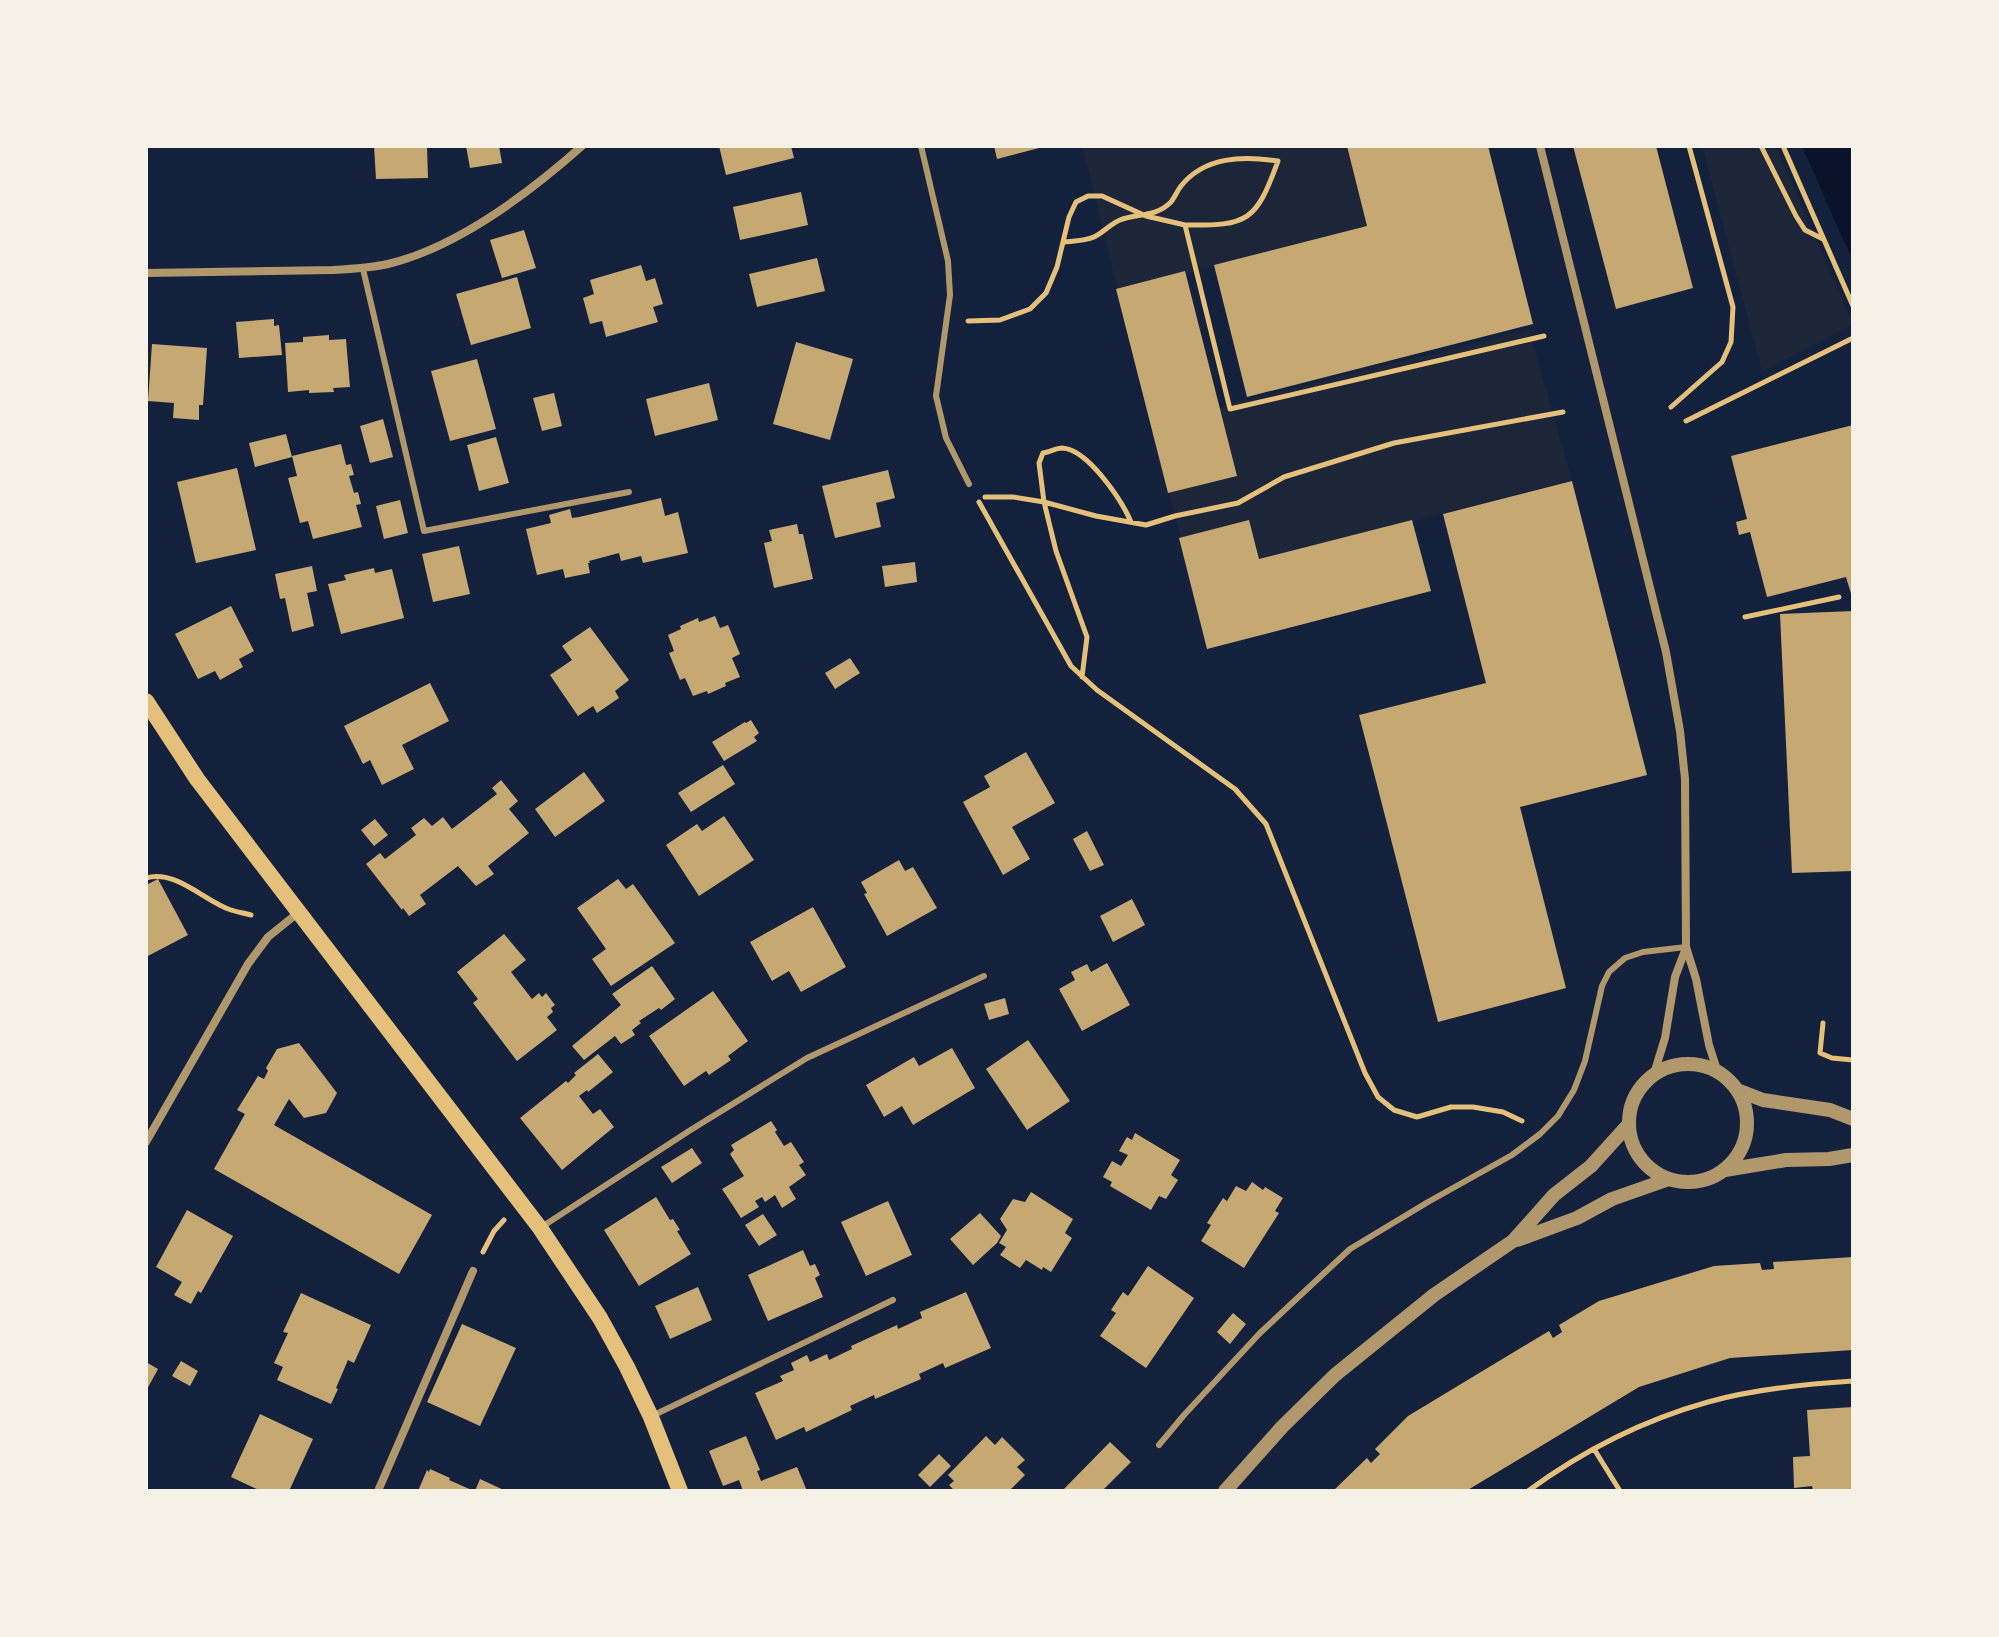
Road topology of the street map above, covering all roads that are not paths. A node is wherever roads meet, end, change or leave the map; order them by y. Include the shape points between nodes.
1 (582, 146) edge
2 (921, 146) edge
3 (1540, 146) edge
4 (363, 269) junction
5 (146, 273) edge
6 (969, 484) dead end
7 (629, 492) dead end
8 (146, 701) edge
9 (299, 912) junction
10 (1686, 947) junction
11 (984, 976) dead end
12 (1718, 1073) junction
13 (1653, 1077) junction
14 (1737, 1090) junction
15 (1853, 1119) edge
16 (1629, 1124) junction
17 (146, 1142) edge
18 (1853, 1155) edge
19 (1725, 1170) junction
20 (1669, 1179) junction
21 (540, 1228) junction
22 (1513, 1241) junction
23 (473, 1271) road end
24 (893, 1300) dead end
25 (651, 1417) junction
26 (1159, 1445) dead end
27 (378, 1491) edge
28 (680, 1491) edge
29 (1225, 1491) edge

1 - 4 street via 509,203 437,247
2 - 6 lane via 948,261 950,295 936,396 946,438
3 - 10 street via 1674,694 1686,791
4 - 5 street
4 - 7 lane via 424,531
8 - 9 main road via 197,779
9 - 17 street via 268,937 248,964
9 - 21 main road
10 - 12 street
10 - 13 street
10 - 26 lane via 1643,952 1609,972 1574,1090 1540,1134 1350,1249 1260,1333
11 - 21 lane via 807,1058
12 - 13 street via 1685,1065
12 - 14 street
13 - 16 street via 1636,1098
14 - 15 street
14 - 19 street via 1745,1106 1745,1141
16 - 20 street via 1641,1158
16 - 22 street
18 - 19 street
19 - 20 street via 1698,1182
20 - 22 street
21 - 25 main road via 600,1318
22 - 29 street via 1434,1295 1335,1375
23 - 27 street
24 - 25 lane
25 - 28 main road

